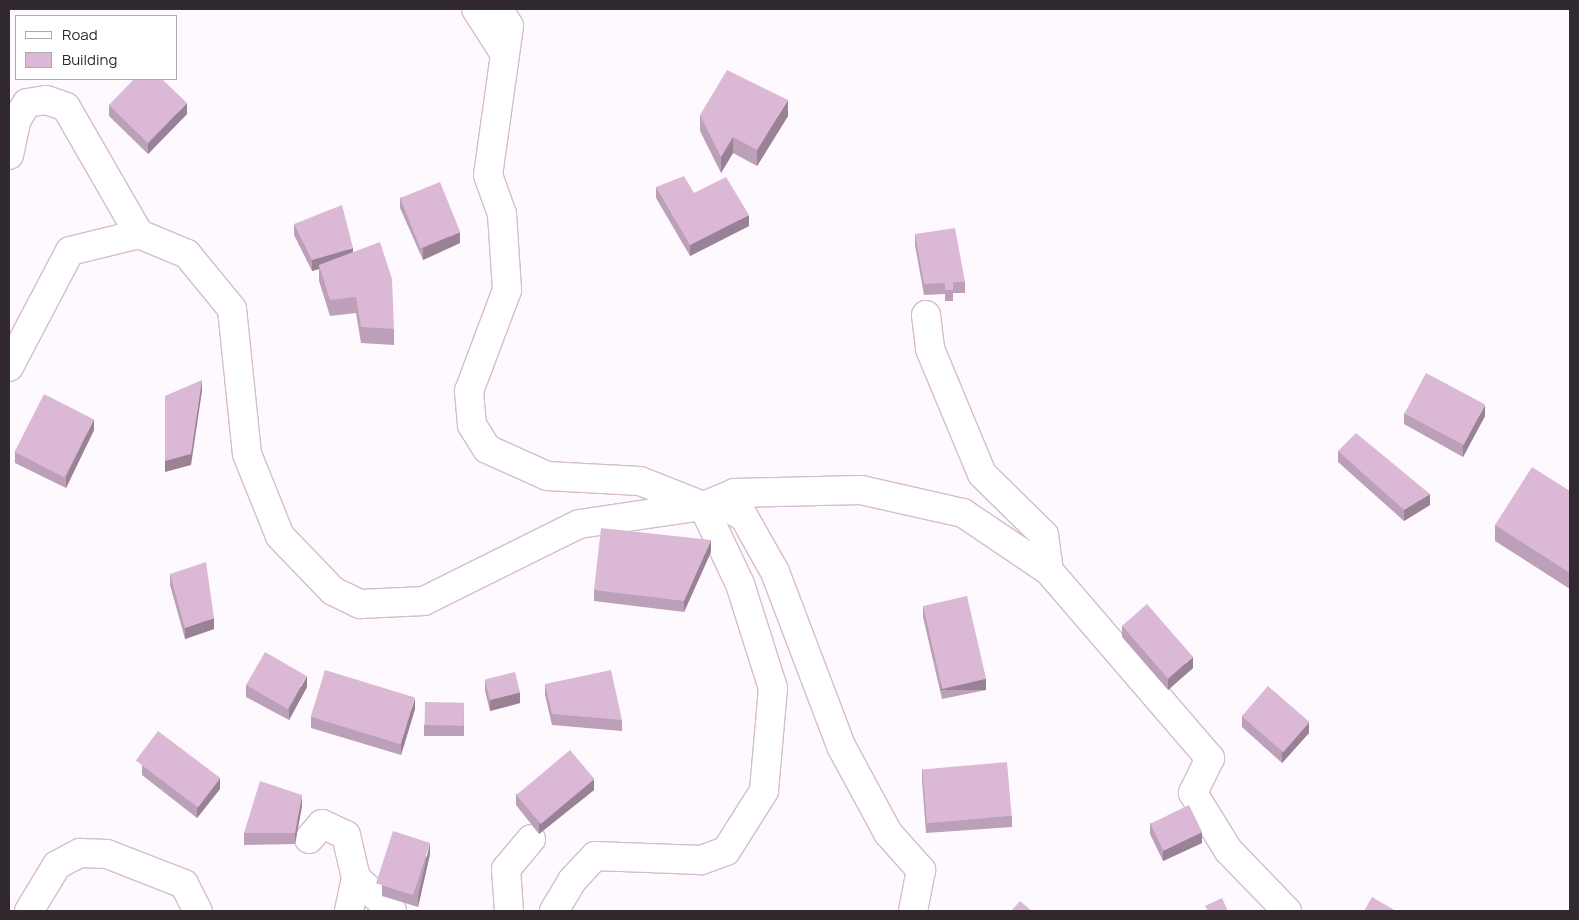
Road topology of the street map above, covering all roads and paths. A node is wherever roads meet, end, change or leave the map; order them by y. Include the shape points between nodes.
1 (476, 9) edge
2 (500, 9) edge
3 (506, 57) junction
4 (9, 155) edge
5 (139, 234) junction
6 (926, 315) dead end
7 (9, 367) edge
8 (703, 506) junction
9 (1048, 571) junction
10 (531, 838) dead end
11 (309, 839) dead end
12 (356, 878) junction
13 (29, 911) edge
14 (198, 911) edge
15 (350, 911) edge
16 (392, 911) edge
17 (509, 911) edge
18 (554, 911) edge
19 (913, 911) edge
20 (1287, 911) edge

1 - 3 street
2 - 3 street via 509,26
3 - 8 street via 488,175 502,214 507,290 469,391 472,425 487,449 547,476 640,481
4 - 5 street via 16,121 27,103 46,100 66,107
5 - 7 street via 70,251
5 - 8 street via 187,254 232,309 247,454 280,536 333,591 360,604 424,601 579,524
6 - 9 street via 930,348 982,474 1044,535
8 - 9 street via 734,493 861,490 963,513
8 - 18 street via 740,584 773,688 764,791 726,851 701,860 596,856 572,880
8 - 19 street via 728,508 744,518 775,572 841,746 888,833 921,870
9 - 20 street via 1210,758 1193,793 1228,850
10 - 17 street via 506,869
11 - 12 street via 322,824 346,835
12 - 15 street
12 - 16 street
13 - 14 street via 57,865 80,853 107,854 184,884

